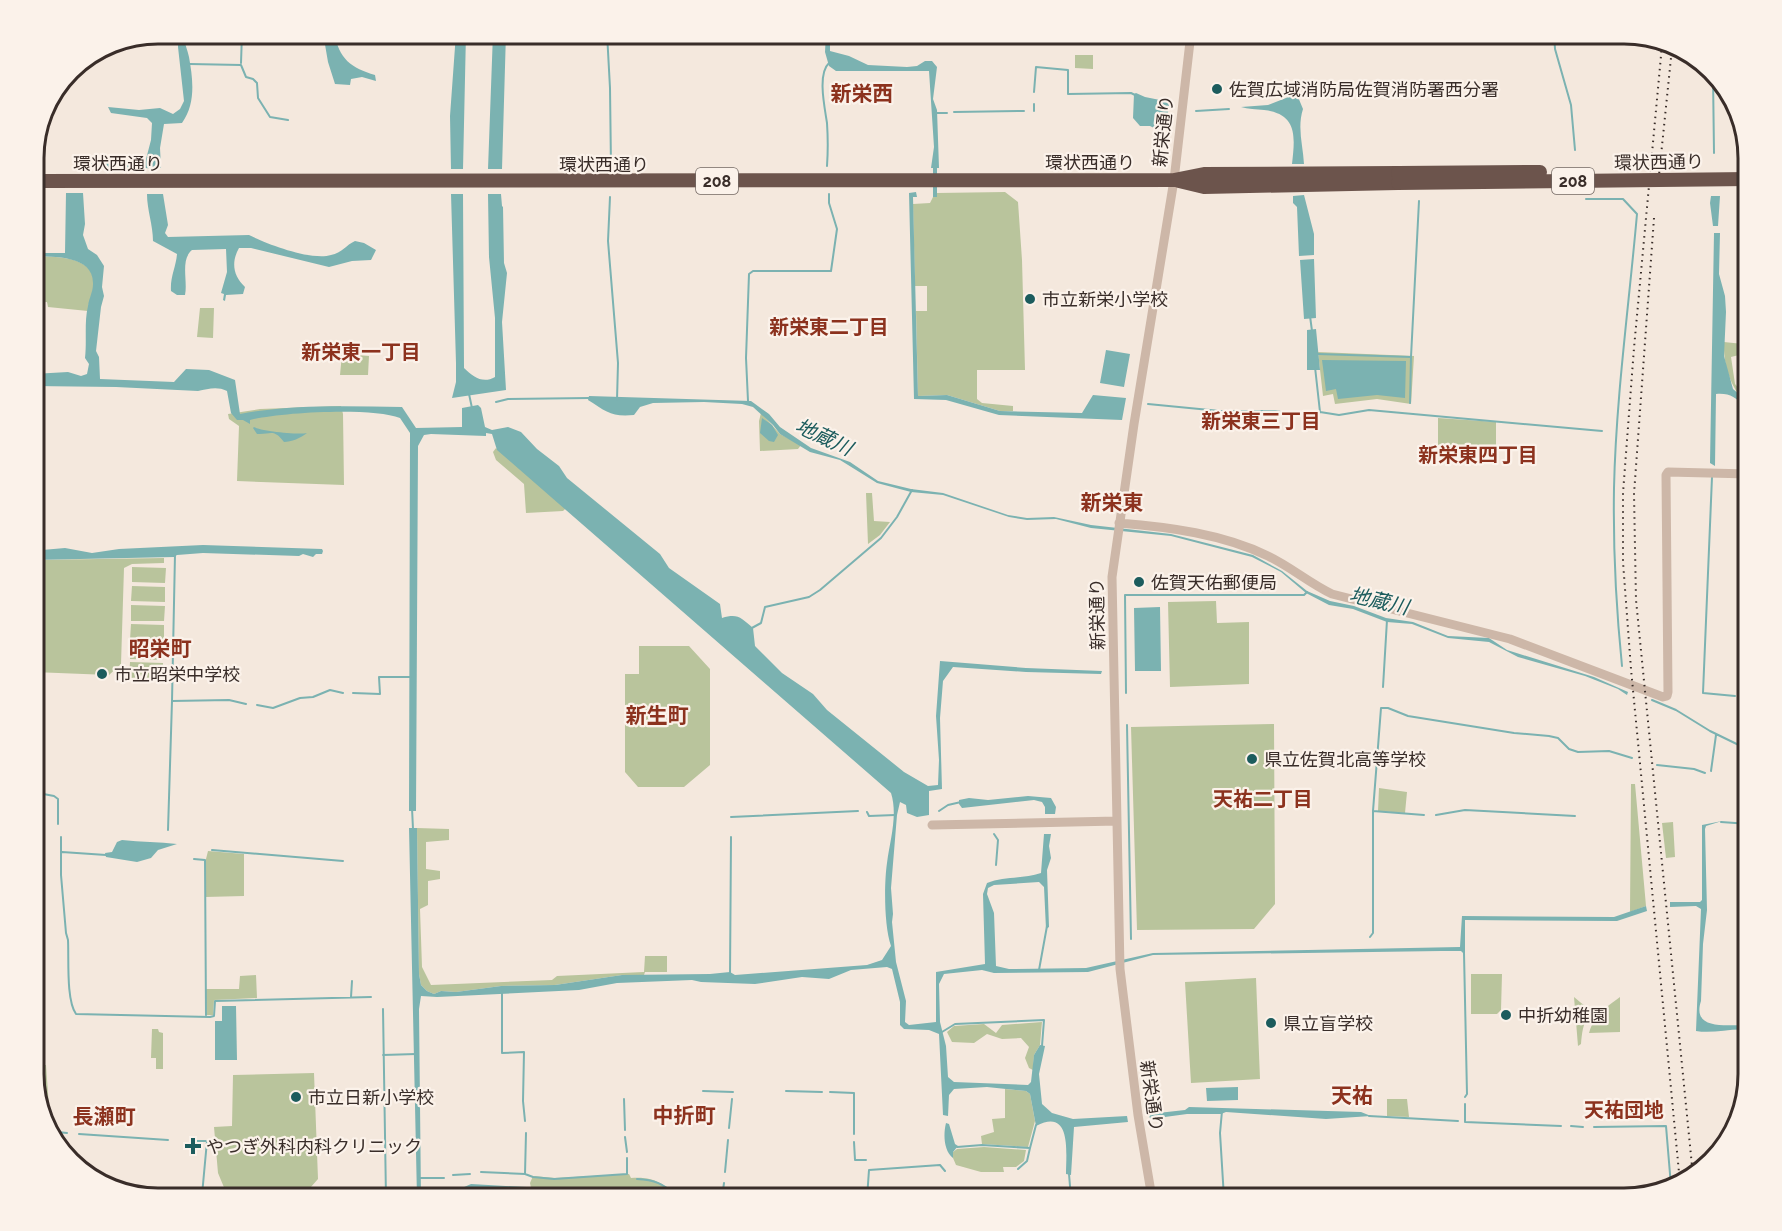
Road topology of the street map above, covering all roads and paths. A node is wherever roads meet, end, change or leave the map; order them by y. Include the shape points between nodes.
1 (1190, 44) edge
2 (1738, 170) edge
3 (1398, 178) junction
4 (1738, 179) edge
5 (1174, 180) junction
6 (44, 181) edge
7 (1738, 474) edge
8 (1119, 523) junction
9 (1116, 821) junction
10 (932, 825) dead end
11 (1150, 1188) edge

1 - 5 street, 新栄通り
2 - 3 highway, 環状西通り / 208, bridge
3 - 4 highway, 環状西通り / 208, bridge
3 - 5 highway, 環状西通り / 208 via 1289,179 1204,174
5 - 6 highway, 環状西通り / 208
5 - 8 street, 新栄通り
7 - 8 street via 1666,475 1669,645 1668,692 1663,697 1509,639 1332,594 1276,560 1243,546 1187,532
8 - 9 street, 新栄通り via 1112,577
9 - 10 street
9 - 11 street, 新栄通り via 1121,983

